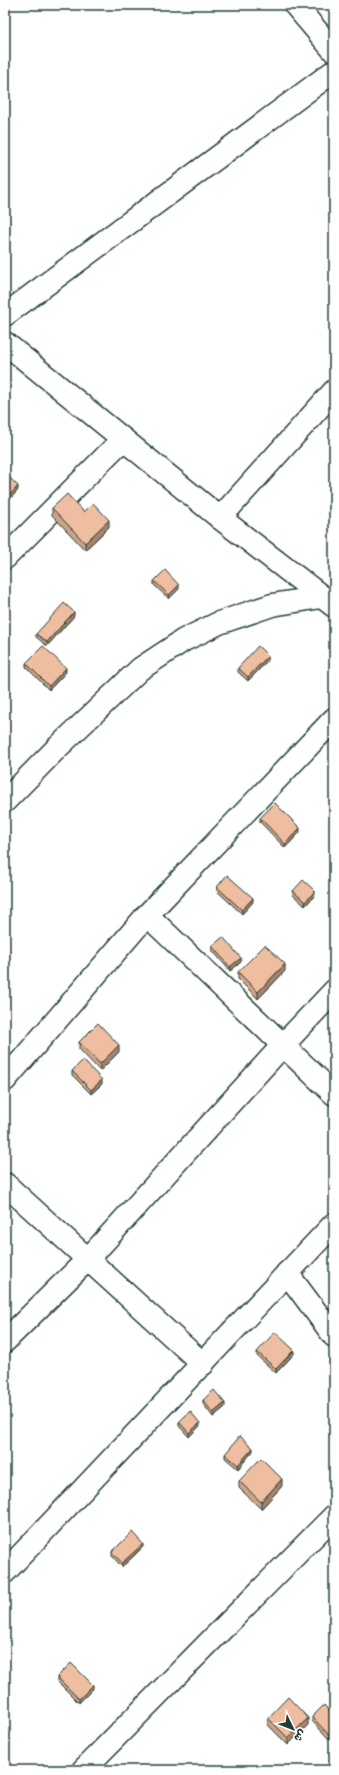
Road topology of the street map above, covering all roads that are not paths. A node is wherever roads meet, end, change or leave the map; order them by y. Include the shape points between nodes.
1 (294, 5) edge
2 (334, 51) edge
3 (334, 71) edge
4 (5, 315) edge
5 (5, 343) edge
6 (334, 391) edge
7 (123, 439) junction
8 (220, 518) junction
9 (5, 558) edge
10 (328, 601) edge
11 (334, 719) edge
12 (5, 801) edge
13 (147, 915) junction
14 (334, 991) edge
15 (283, 1045) junction
16 (5, 1080) edge
17 (334, 1094) edge
18 (5, 1184) edge
19 (334, 1224) edge
20 (88, 1258) junction
21 (287, 1274) junction
22 (334, 1336) edge
23 (5, 1341) edge
24 (203, 1364) junction
25 (334, 1516) edge
26 (5, 1572) edge
27 (83, 1770) edge

1 - 2 street
3 - 4 street
5 - 7 street
6 - 8 street
7 - 8 street
7 - 9 street
8 - 10 street
10 - 12 street via 272,605 219,623 184,640 140,669
11 - 13 street
13 - 15 street
13 - 16 street
14 - 15 street
15 - 17 street
15 - 20 street
18 - 20 street
19 - 21 street
20 - 23 street
20 - 24 street
21 - 22 street
21 - 24 street
24 - 26 street
25 - 27 street

